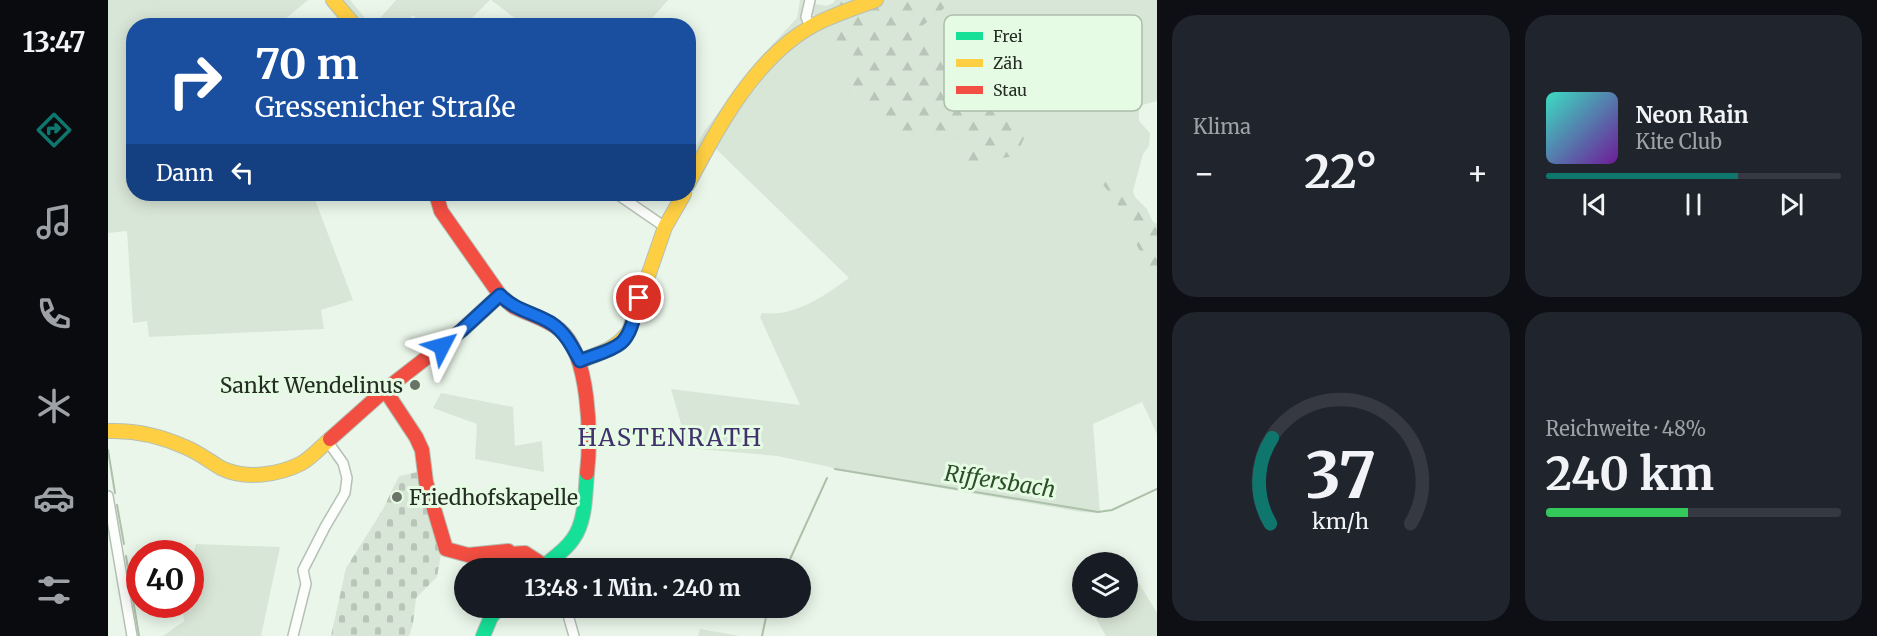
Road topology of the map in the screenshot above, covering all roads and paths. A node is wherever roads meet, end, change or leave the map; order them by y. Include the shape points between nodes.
1 (333, 0) edge
2 (810, 0) edge
3 (876, 0) edge
4 (348, 18) edge
5 (810, 27) junction
6 (696, 168) edge
7 (438, 201) edge
8 (626, 201) edge
9 (680, 201) edge
10 (665, 227) junction
11 (500, 295) junction
12 (580, 361) junction
13 (385, 390) junction
14 (108, 431) edge
15 (327, 442) junction
16 (108, 499) edge
17 (531, 558) edge
18 (555, 558) edge
19 (491, 618) edge
20 (569, 618) edge
21 (132, 636) edge
22 (293, 636) edge
23 (483, 636) edge
24 (574, 636) edge

1 - 4 main road
2 - 5 street via 806,17
3 - 5 main road
5 - 6 main road via 767,63 728,113
7 - 11 main road via 441,211
8 - 10 street
9 - 10 main road
10 - 12 main road via 624,340
11 - 12 main road via 512,306 563,332
11 - 13 main road
12 - 18 main road via 588,410 586,490 582,519 574,538
13 - 15 main road
13 - 17 main road via 422,450 426,482 446,549 462,555 508,551
14 - 15 main road via 139,433 180,445 239,474 289,469
15 - 22 street via 343,463 345,493 303,570 306,584
16 - 21 street
19 - 23 main road
20 - 24 street

